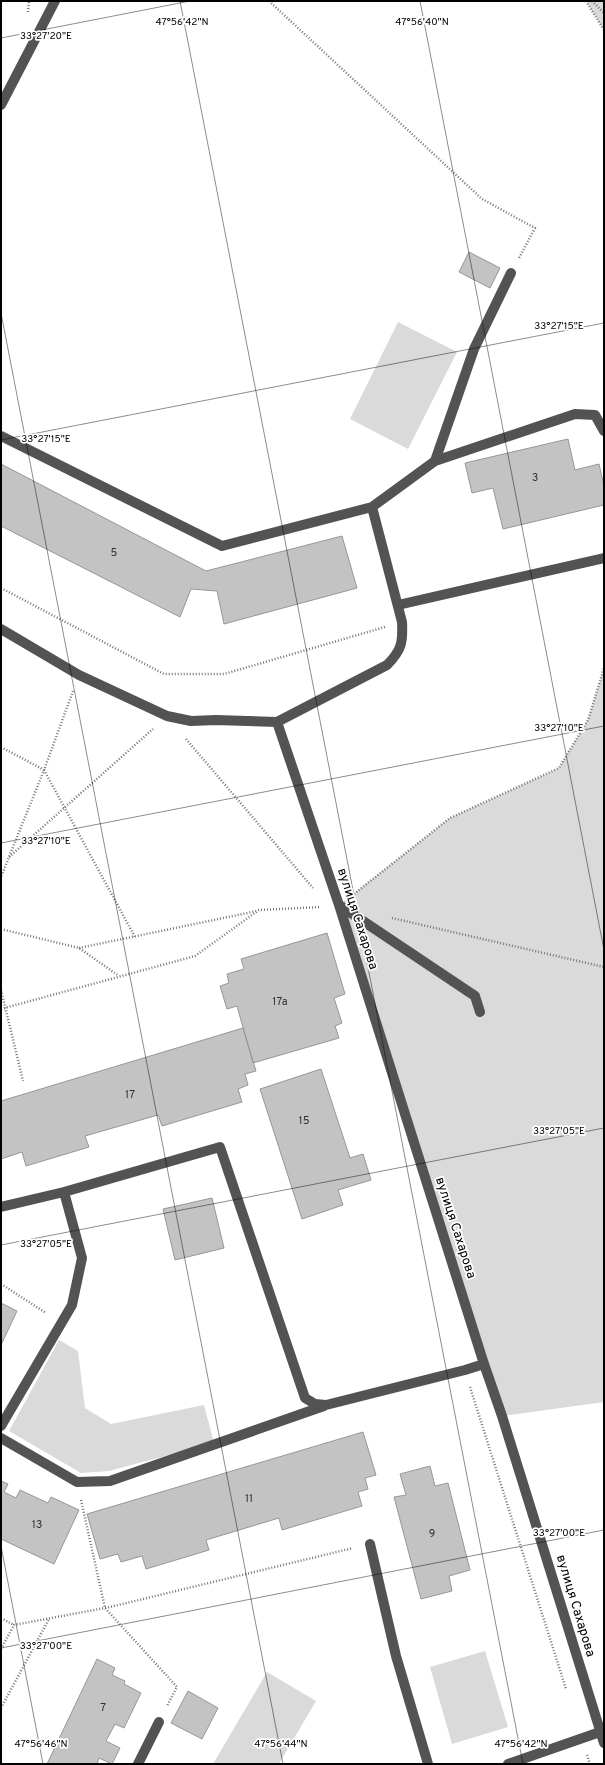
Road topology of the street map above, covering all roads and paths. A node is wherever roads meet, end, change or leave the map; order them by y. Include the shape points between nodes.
1 (55, 1) edge
2 (269, 1) edge
3 (586, 1) edge
4 (592, 1) edge
5 (604, 13) edge
6 (604, 30) edge
7 (1, 105) edge
8 (511, 273) joint
9 (604, 431) edge
10 (1, 436) edge
11 (434, 461) junction
12 (372, 507) junction
13 (604, 558) edge
14 (1, 588) edge
15 (398, 605) junction
16 (402, 622) junction
17 (1, 630) edge
18 (604, 668) edge
19 (79, 675) junction
20 (167, 716) junction
21 (277, 722) junction
22 (1, 747) edge
23 (44, 770) junction
24 (64, 807) junction
25 (9, 857) junction
26 (1, 877) edge
27 (314, 889) dead end
28 (339, 905) junction
29 (328, 906) dead end
30 (259, 910) junction
31 (386, 916) dead end
32 (1, 929) edge
33 (135, 936) junction
34 (79, 948) junction
35 (604, 967) edge
36 (119, 976) junction
37 (1, 990) edge
38 (6, 1008) junction
39 (1, 1009) edge
40 (480, 1012) dead end
41 (23, 1081) dead end
42 (64, 1192) junction
43 (1, 1206) edge
44 (1, 1284) edge
45 (62, 1323) junction
46 (484, 1364) junction
47 (465, 1370) junction
48 (326, 1405) junction
49 (1, 1426) edge
50 (1, 1438) edge
51 (77, 1482) junction
52 (370, 1544) joint
53 (105, 1608) junction
54 (1, 1618) edge
55 (49, 1619) junction
56 (14, 1625) junction
57 (1, 1650) edge
58 (177, 1687) dead end
59 (567, 1693) dead end
60 (1, 1708) edge
61 (159, 1722) dead end
62 (600, 1732) junction
63 (581, 1738) junction
64 (604, 1743) edge
65 (138, 1764) edge
66 (428, 1764) edge
67 (508, 1764) edge
68 (590, 1764) edge

1 - 7 street
2 - 8 path via 482,199 535,228
3 - 6 path
4 - 5 path
8 - 11 street via 474,349
9 - 11 street via 595,415 575,414
10 - 12 street via 222,546
11 - 12 street
12 - 15 street
13 - 15 street
14 - 16 path via 164,674 224,674
15 - 16 street
16 - 21 street via 403,636 398,654 388,665
17 - 19 street
18 - 28 path via 588,720 559,768 450,818
19 - 20 street
19 - 23 path
20 - 21 street via 191,721
20 - 24 path
20 - 27 path
21 - 28 street, вулиця Сахарова
22 - 23 path
23 - 24 path
23 - 25 path
24 - 25 path
24 - 33 path
25 - 26 path
28 - 40 street via 475,996
28 - 46 street, вулиця Сахарова
29 - 30 path
30 - 33 path
30 - 36 path via 195,956
31 - 35 path
32 - 34 path
33 - 34 path
34 - 36 path
36 - 38 path
37 - 38 path
38 - 39 path
38 - 41 path
42 - 43 street
42 - 45 street via 82,1258 72,1305
42 - 48 street via 220,1147 305,1398 315,1404
44 - 45 path
45 - 49 street
46 - 47 street
46 - 62 street, вулиця Сахарова
47 - 48 street
47 - 59 path
48 - 51 street via 110,1481
50 - 51 street
51 - 53 path
52 - 53 path
52 - 66 street via 396,1656
53 - 55 path
53 - 58 path
54 - 56 path
55 - 56 path
55 - 60 path
56 - 57 path
61 - 65 street
62 - 63 street
62 - 64 street, вулиця Сахарова
63 - 67 street
63 - 68 path

